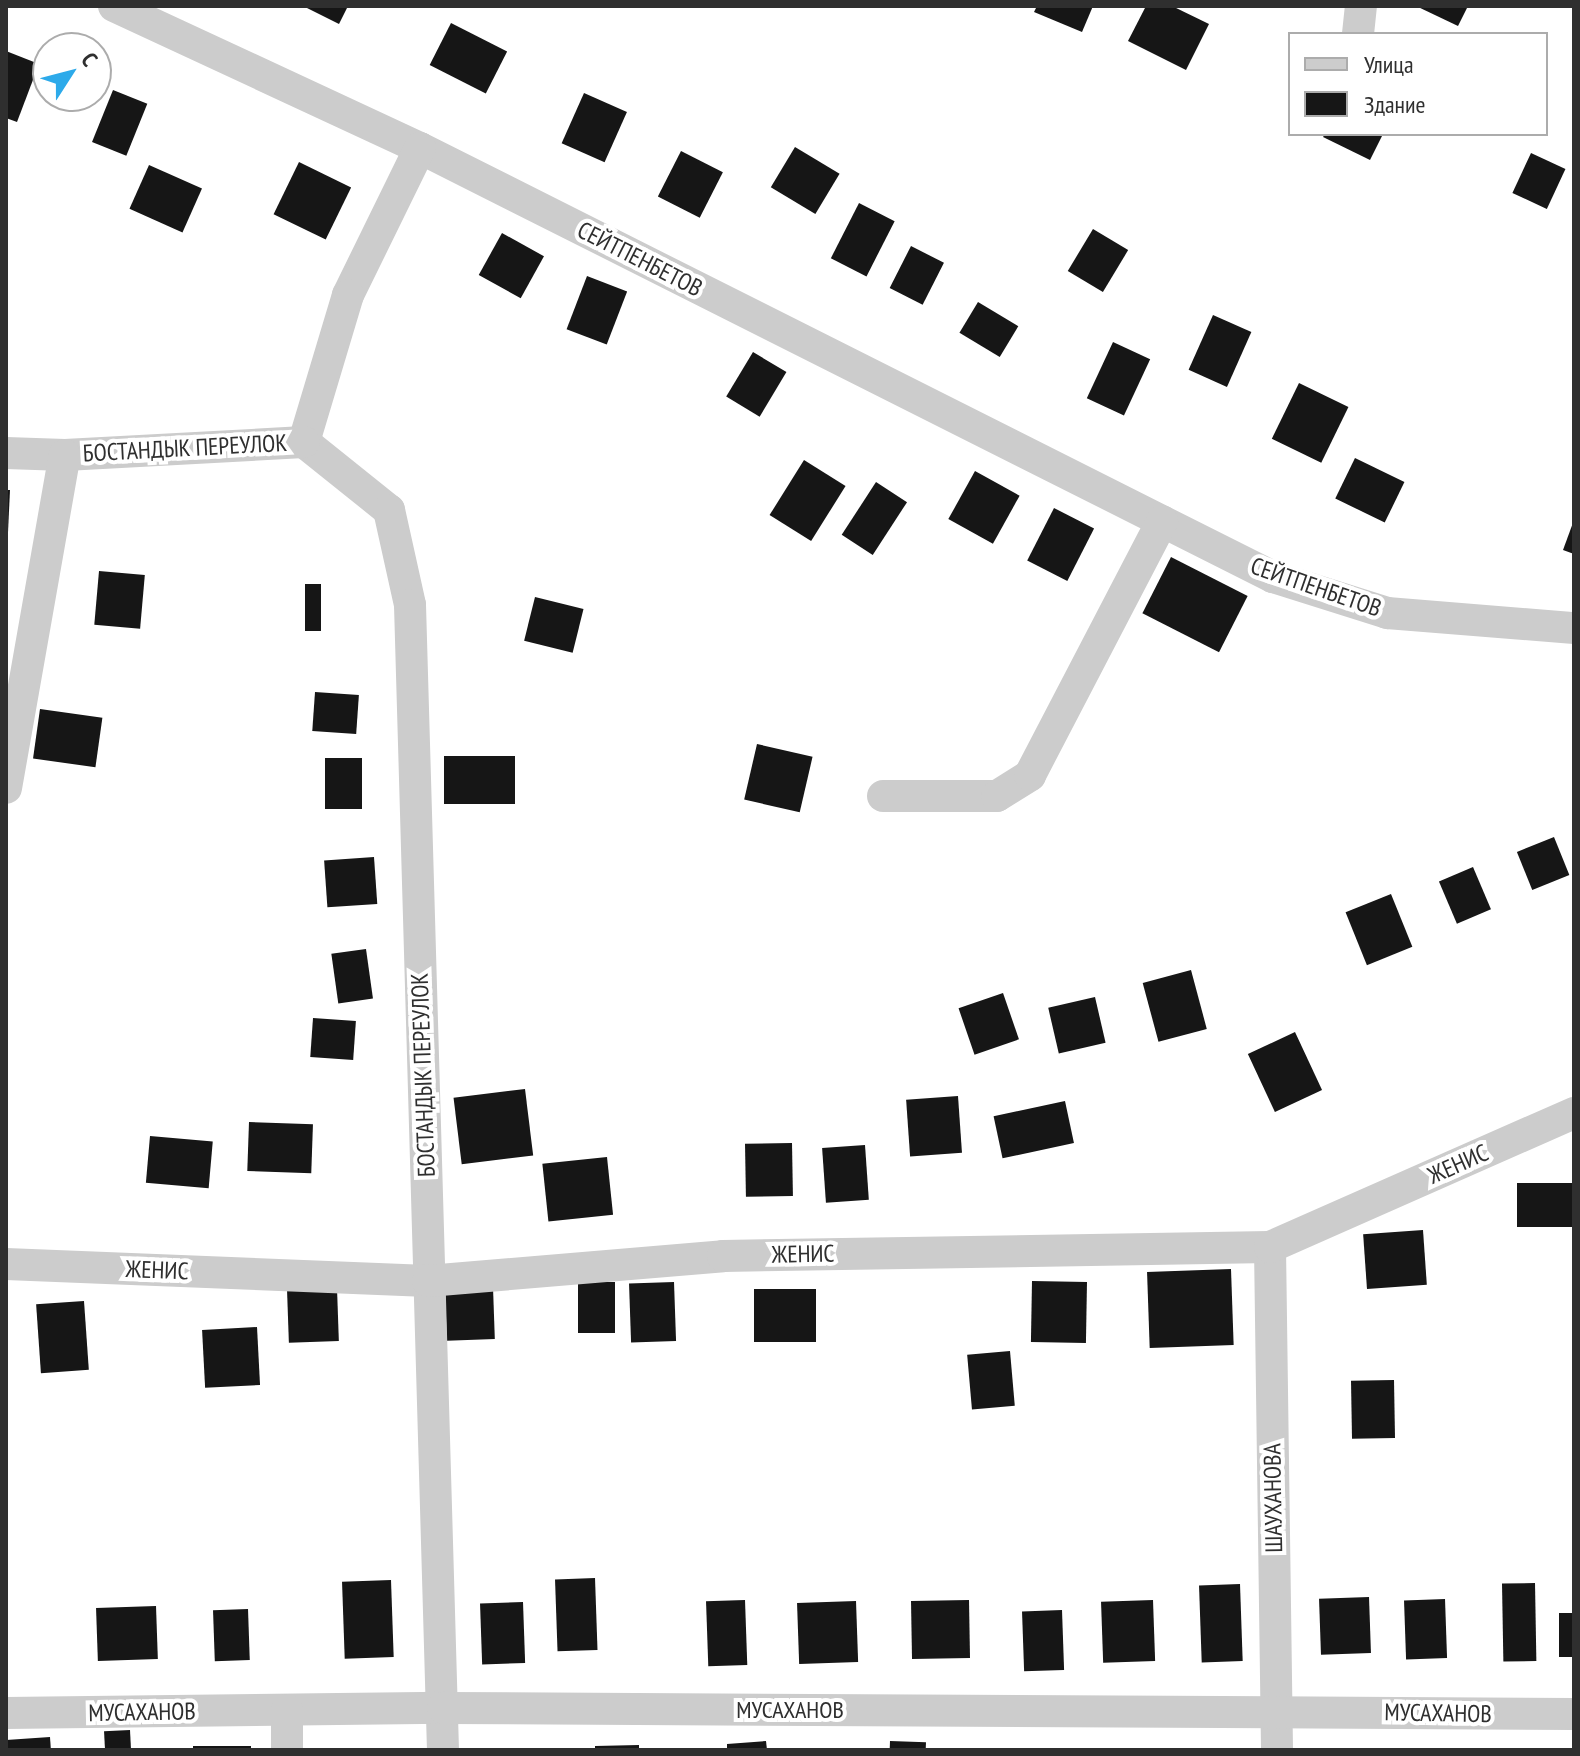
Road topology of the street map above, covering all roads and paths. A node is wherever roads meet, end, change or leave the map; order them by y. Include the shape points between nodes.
1 (114, 6) edge
2 (1361, 6) edge
3 (1358, 32) edge
4 (420, 148) junction
5 (304, 442) junction
6 (6, 453) edge
7 (65, 455) junction
8 (1162, 521) junction
9 (1574, 628) edge
10 (6, 788) edge
11 (883, 796) dead end
12 (1574, 1113) edge
13 (1270, 1247) junction
14 (6, 1264) edge
15 (428, 1281) junction
16 (443, 1708) junction
17 (287, 1710) junction
18 (1275, 1712) junction
19 (6, 1713) edge
20 (1574, 1714) edge
21 (287, 1750) edge
22 (443, 1750) edge
23 (1277, 1750) edge

1 - 4 street, СЕЙТПЕНБЕТОВ
2 - 3 street
4 - 5 street, БОСТАНДЫК ПЕРЕУЛОК via 348,295
4 - 8 street, СЕЙТПЕНБЕТОВ
5 - 7 street, БОСТАНДЫК ПЕРЕУЛОК
5 - 15 street, БОСТАНДЫК ПЕРЕУЛОК via 389,510 410,605
6 - 7 street, БОСТАНДЫК ПЕРЕУЛОК
7 - 10 street, БОСТАНДЫК ПЕРЕУЛОК
8 - 9 street, СЕЙТПЕНБЕТОВ via 1273,577 1387,613
8 - 11 street via 1030,775 997,796
12 - 13 street, ЖЕНИС
13 - 15 street, ЖЕНИС via 723,1256
13 - 18 street, ШАУХАНОВА
14 - 15 street, ЖЕНИС
15 - 16 street, БОСТАНДЫК ПЕРЕУЛОК
16 - 17 street, МУСАХАНОВ
16 - 18 street, МУСАХАНОВ
16 - 22 street, БОСТАНДЫК ПЕРЕУЛОК
17 - 19 street, МУСАХАНОВ
17 - 21 street
18 - 20 street, МУСАХАНОВ
18 - 23 street, ШАУХАНОВА

